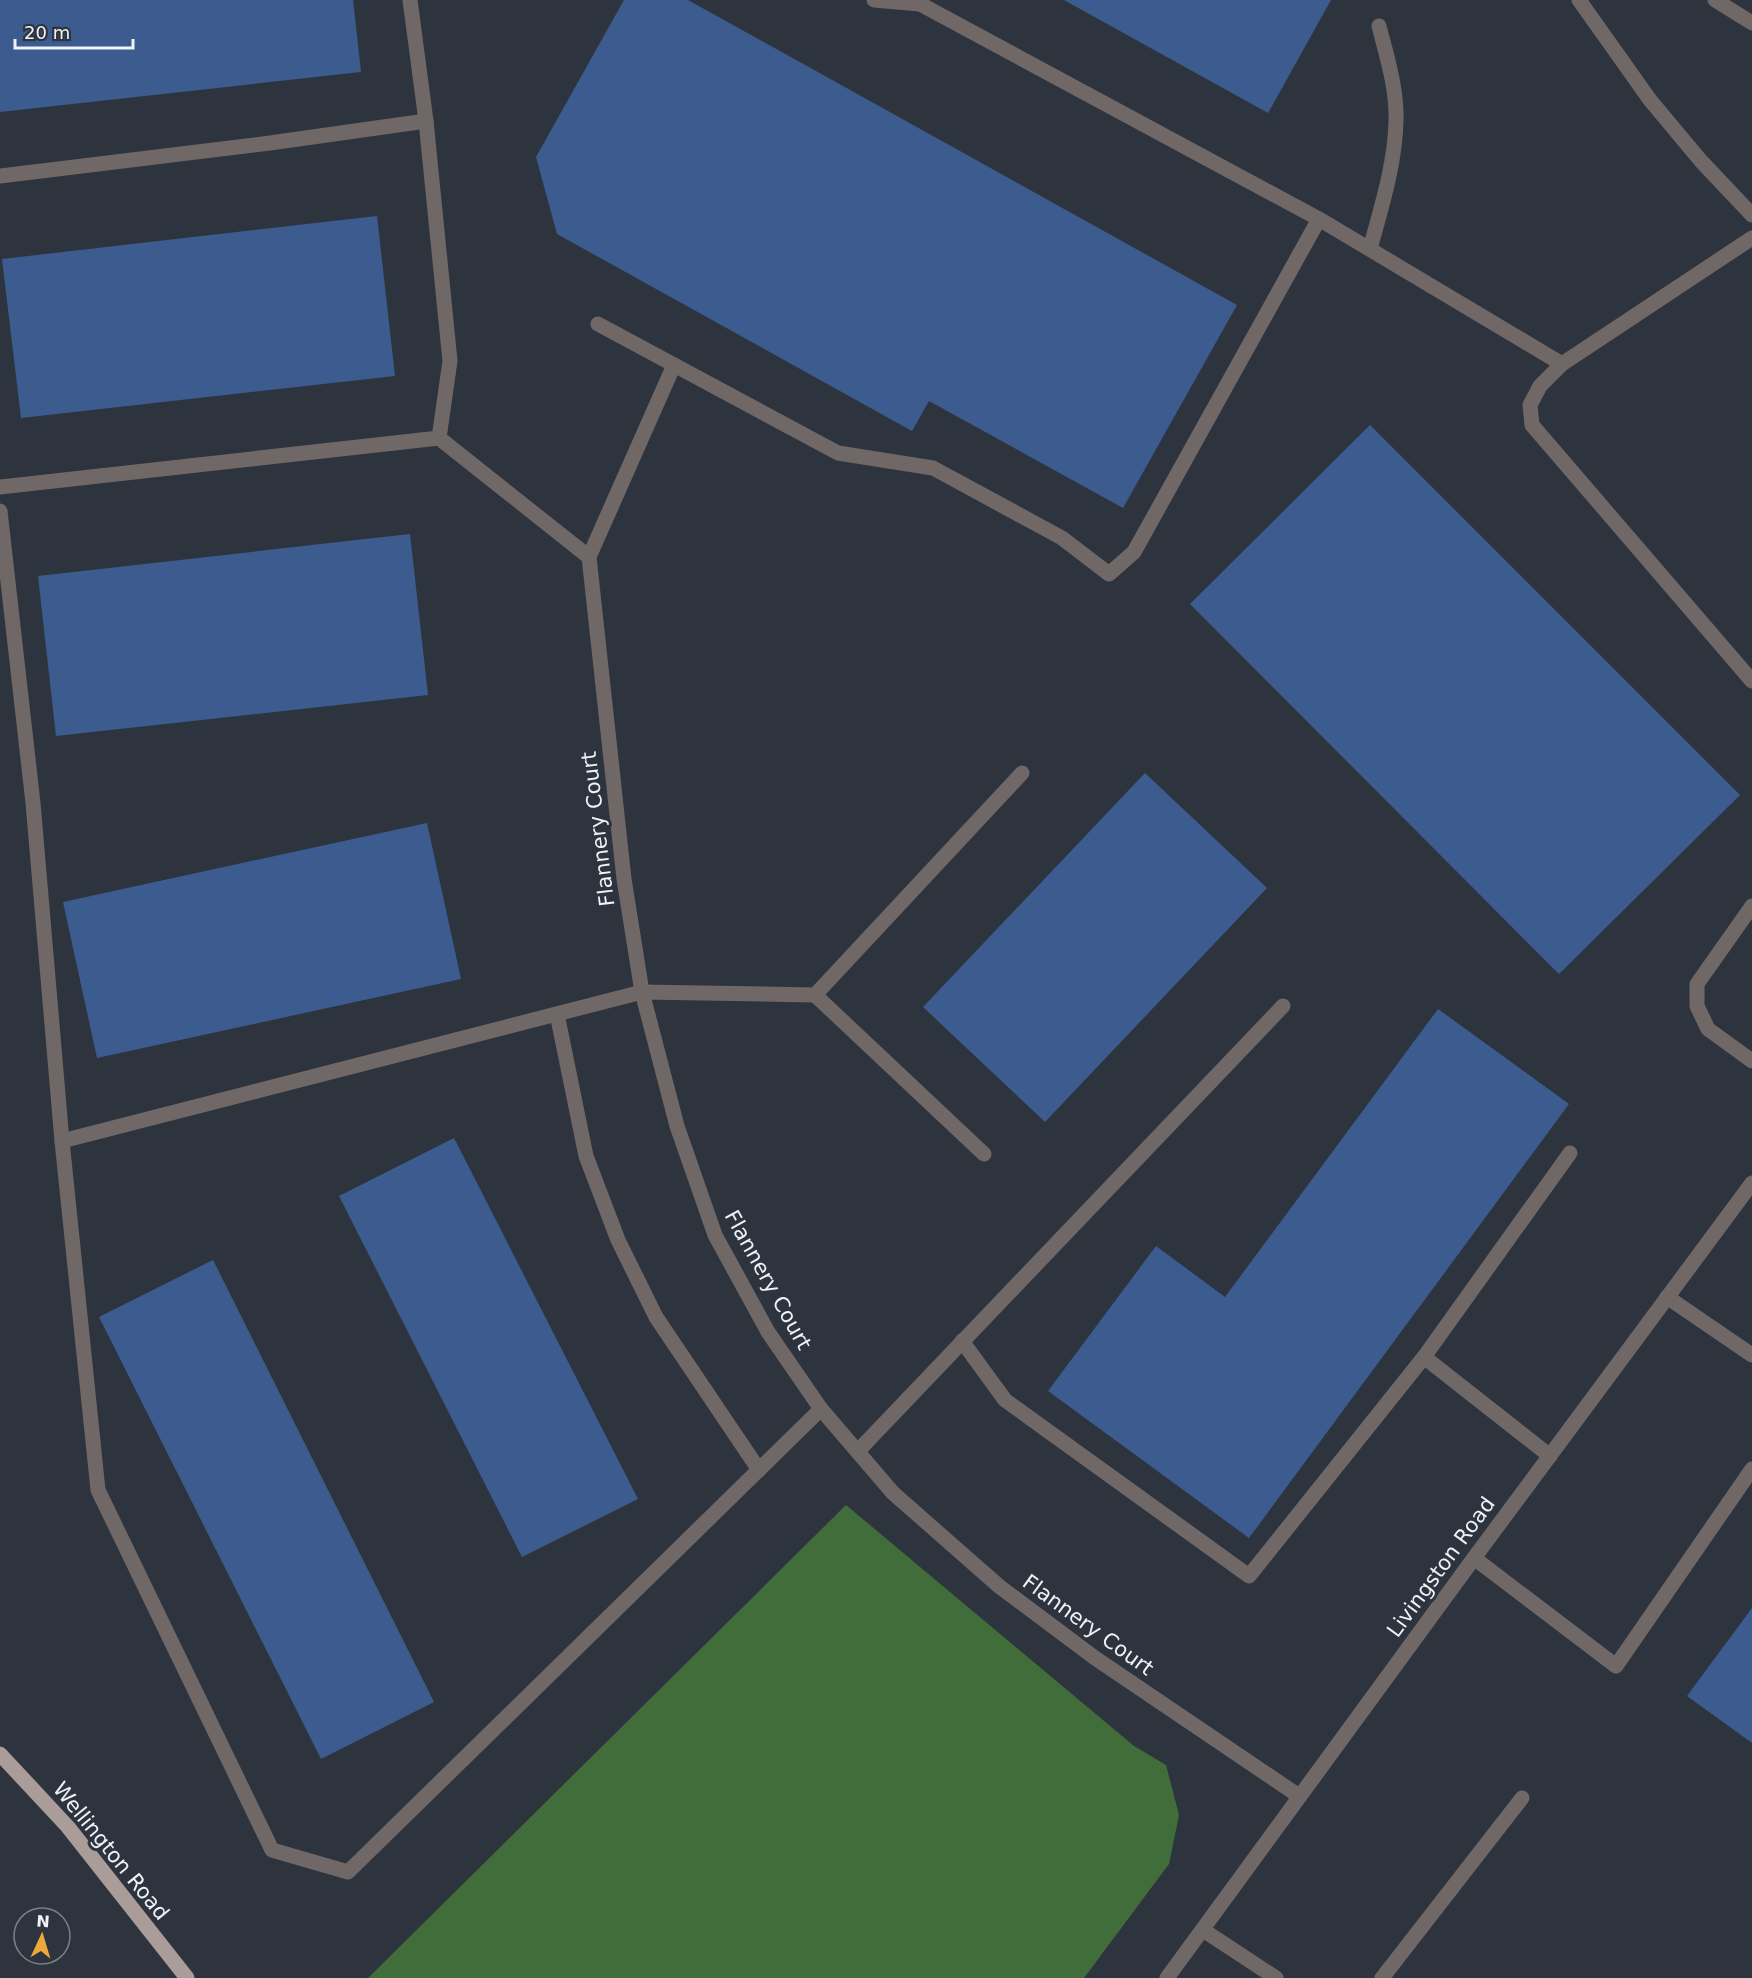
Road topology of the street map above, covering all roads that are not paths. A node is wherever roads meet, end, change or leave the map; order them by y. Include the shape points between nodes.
1 (410, 0) edge
2 (874, 0) edge
3 (1579, 0) edge
4 (1715, 0) edge
5 (921, 2) edge
6 (1752, 23) edge
7 (1379, 26) dead end
8 (426, 121) junction
9 (0, 176) edge
10 (1752, 215) edge
11 (1319, 219) junction
12 (1752, 238) edge
13 (1370, 249) junction
14 (598, 324) dead end
15 (1562, 364) junction
16 (674, 365) junction
17 (439, 438) junction
18 (0, 487) edge
19 (0, 512) edge
20 (589, 557) junction
21 (1752, 681) edge
22 (1022, 773) dead end
23 (1752, 906) edge
24 (642, 992) junction
25 (815, 995) junction
26 (1283, 1006) dead end
27 (557, 1014) junction
28 (1752, 1061) edge
29 (62, 1141) junction
30 (984, 1154) dead end
31 (1570, 1154) dead end
32 (1752, 1183) edge
33 (1667, 1297) junction
34 (962, 1341) junction
35 (1752, 1355) edge
36 (1424, 1357) junction
37 (821, 1409) junction
38 (858, 1451) junction
39 (1550, 1456) junction
40 (1752, 1469) edge
41 (759, 1470) junction
42 (1474, 1558) junction
43 (0, 1754) edge
44 (1299, 1796) junction
45 (1522, 1798) dead end
46 (1203, 1930) junction
47 (187, 1978) edge
48 (1167, 1978) edge
49 (1275, 1978) edge
50 (1382, 1978) edge

1 - 8 street
2 - 5 street
3 - 10 street via 1650,100
4 - 6 street
5 - 11 street
7 - 13 street via 1392,75 1396,121 1389,176
8 - 9 street
8 - 17 street via 450,361
11 - 13 street
11 - 16 street via 1134,552 1109,574 1062,538 933,468 838,453
12 - 15 street
13 - 15 street
14 - 16 street
15 - 21 street via 1540,386 1530,405 1532,425
16 - 20 street
17 - 18 street
17 - 20 street
19 - 29 street via 33,803
20 - 24 street, Flannery Court via 624,879
22 - 25 street
23 - 28 street via 1697,984 1697,1006 1708,1029
24 - 25 street
24 - 27 street
24 - 37 street, Flannery Court via 677,1126 715,1235 768,1332
25 - 30 street
26 - 34 street
27 - 29 street
27 - 41 street via 586,1156 618,1240 656,1317
29 - 41 street via 98,1490 272,1850 348,1872
31 - 36 street
32 - 33 street, Livingston Road
33 - 35 street
33 - 39 street, Livingston Road
34 - 36 street via 1005,1400 1249,1576
34 - 38 street
36 - 39 street
37 - 38 street, Flannery Court
37 - 41 street
38 - 44 street, Flannery Court via 894,1493 1000,1587 1095,1658
39 - 42 street, Livingston Road
40 - 42 street via 1616,1666
42 - 44 street, Livingston Road
43 - 47 main road, Wellington Road via 68,1827
44 - 46 street, Livingston Road
45 - 50 street
46 - 48 street, Livingston Road
46 - 49 street

